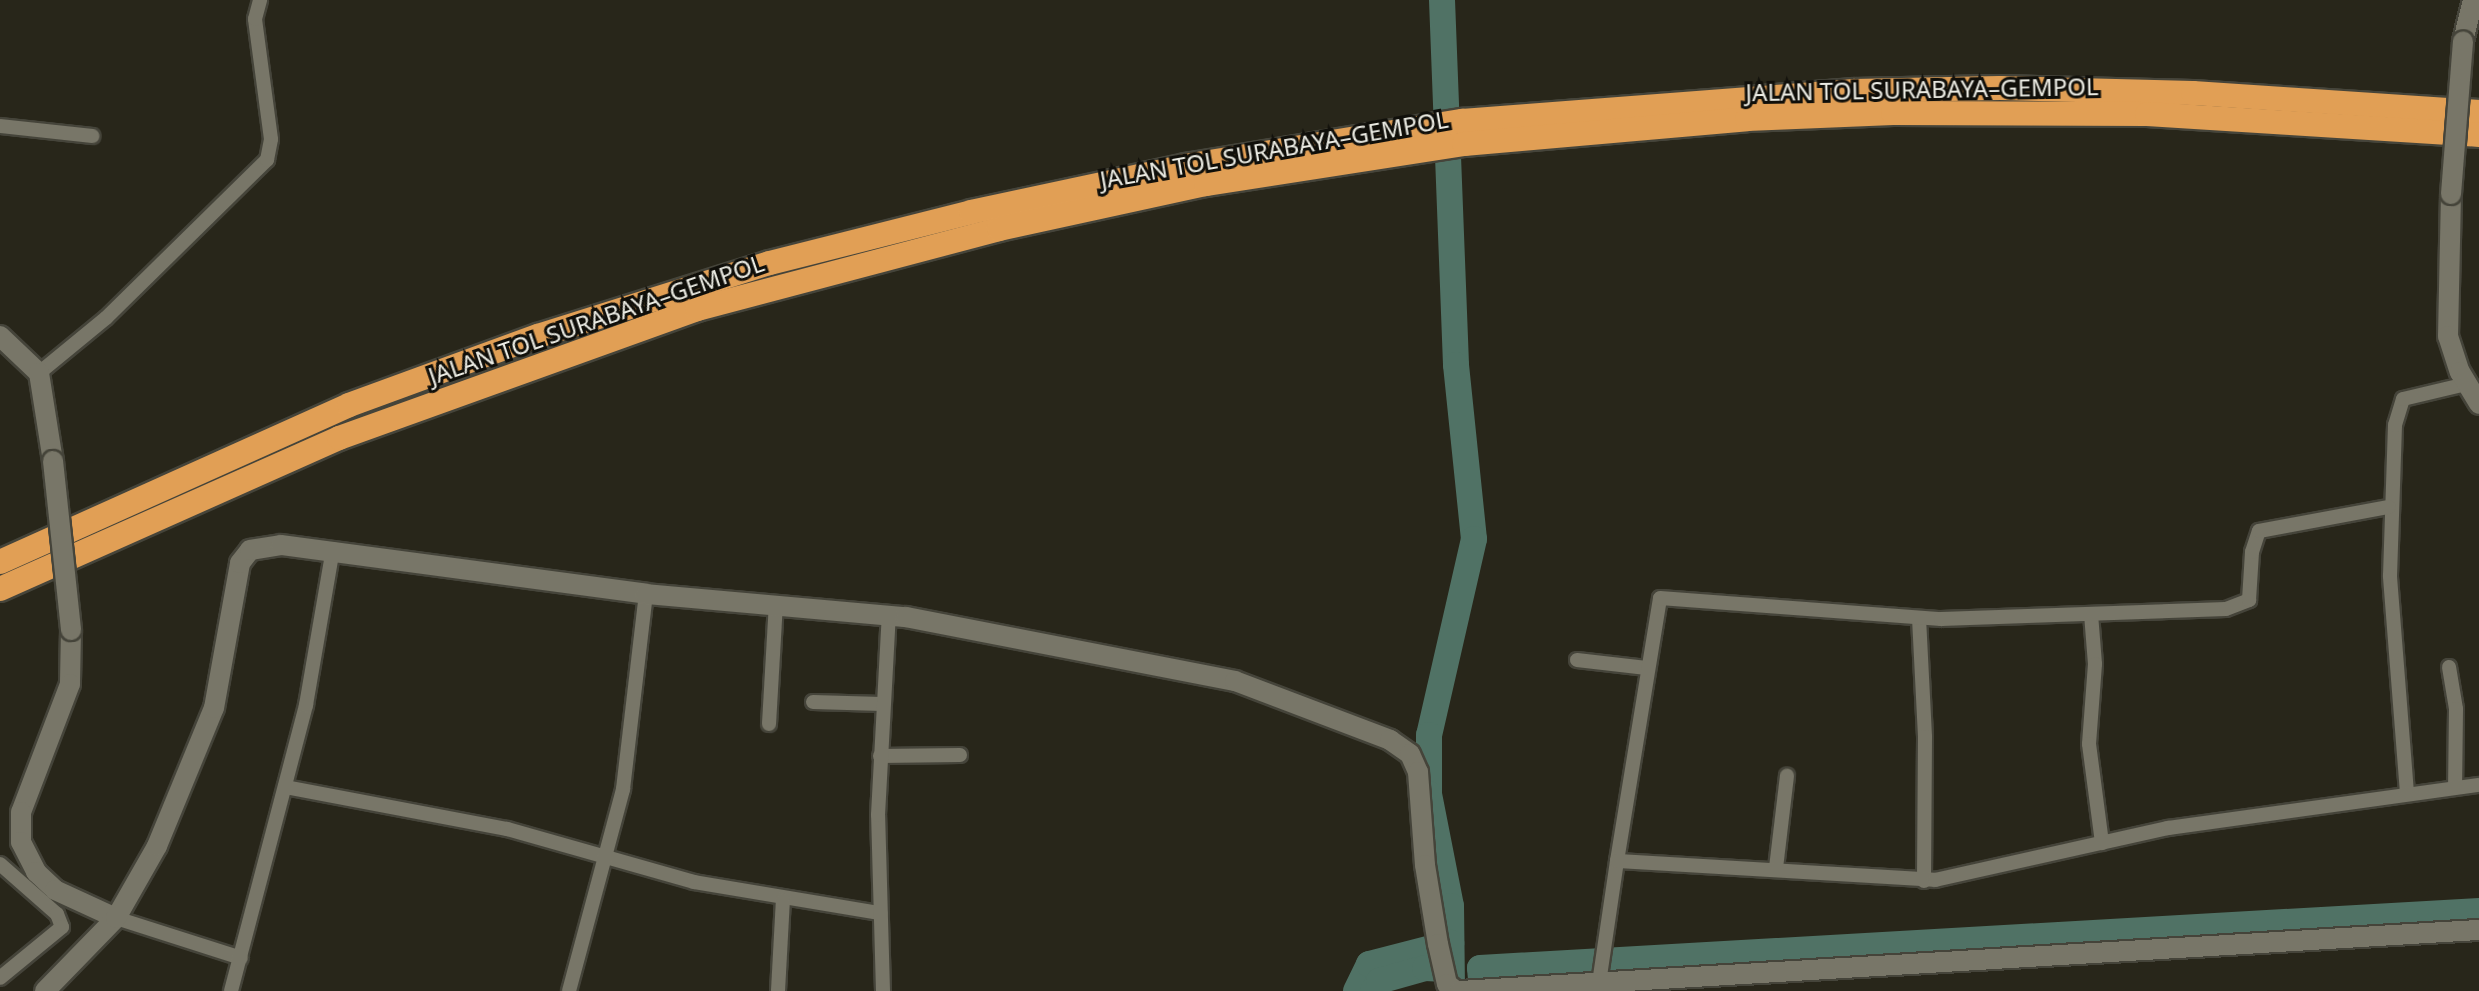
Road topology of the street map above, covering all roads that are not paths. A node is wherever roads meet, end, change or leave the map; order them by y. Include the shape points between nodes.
1 (260, 0) edge
2 (2473, 0) edge
3 (2479, 112) edge
4 (0, 126) edge
5 (1450, 134) junction
6 (2479, 135) edge
7 (92, 136) dead end
8 (0, 336) edge
9 (39, 373) junction
10 (2466, 384) junction
11 (2479, 404) edge
12 (2389, 507) junction
13 (333, 549) junction
14 (0, 562) edge
15 (0, 589) edge
16 (646, 594) junction
17 (776, 603) junction
18 (2091, 614) junction
19 (889, 615) junction
20 (1919, 618) junction
21 (1577, 660) dead end
22 (2449, 667) dead end
23 (1647, 668) junction
24 (813, 702) dead end
25 (882, 704) junction
26 (769, 724) dead end
27 (960, 755) dead end
28 (880, 756) junction
29 (1787, 776) dead end
30 (2479, 785) edge
31 (285, 787) junction
32 (2455, 787) junction
33 (2407, 793) junction
34 (2102, 843) junction
35 (607, 859) junction
36 (1617, 861) junction
37 (1, 866) edge
38 (1776, 868) junction
39 (1924, 881) junction
40 (783, 900) junction
41 (880, 913) junction
42 (116, 918) junction
43 (2479, 930) edge
44 (241, 958) junction
45 (0, 978) edge
46 (1599, 979) junction
47 (45, 991) edge
48 (231, 991) edge
49 (569, 991) edge
50 (778, 991) edge
51 (883, 991) edge
52 (1458, 991) edge

1 - 9 street via 255,19 271,139 267,160 106,318
2 - 10 street, bridge via 2463,41 2446,318
3 - 5 highway, JALAN TOL SURABAYA–GEMPOL via 2193,93 2000,88 1721,98
4 - 7 street
5 - 6 highway, JALAN TOL SURABAYA–GEMPOL via 1893,113 2147,114
5 - 14 highway, JALAN TOL SURABAYA–GEMPOL via 1186,166 971,212 770,263 538,336 349,405
5 - 15 highway, JALAN TOL SURABAYA–GEMPOL via 883,258 697,309 339,438
8 - 9 street
9 - 42 street, bridge via 71,630 70,684 21,812 21,842 36,872 55,890
10 - 11 street
10 - 12 street via 2399,403
12 - 18 street via 2259,531 2249,600 2239,607
12 - 33 street
13 - 16 street
13 - 31 street via 322,629
13 - 42 street via 262,546 243,557 227,657 198,756 176,809
16 - 17 street
16 - 35 street via 628,760
17 - 19 street
17 - 26 street
18 - 20 street
18 - 34 street via 2095,664 2089,744
19 - 25 street
19 - 52 street via 1215,675 1400,745 1418,772 1438,944 1447,984
20 - 23 street via 1660,598
20 - 39 street
21 - 23 street
22 - 32 street via 2456,709
23 - 36 street
24 - 25 street
25 - 28 street
27 - 28 street
28 - 41 street
29 - 38 street
30 - 32 street
31 - 35 street via 507,829
31 - 44 street
32 - 33 street
33 - 34 street
34 - 39 street
35 - 40 street
35 - 49 street
36 - 38 street
36 - 46 street
37 - 45 street via 57,914 62,927
38 - 39 street
40 - 41 street
40 - 50 street
41 - 51 street
42 - 44 street
42 - 47 street
43 - 46 street
44 - 48 street
46 - 52 street

